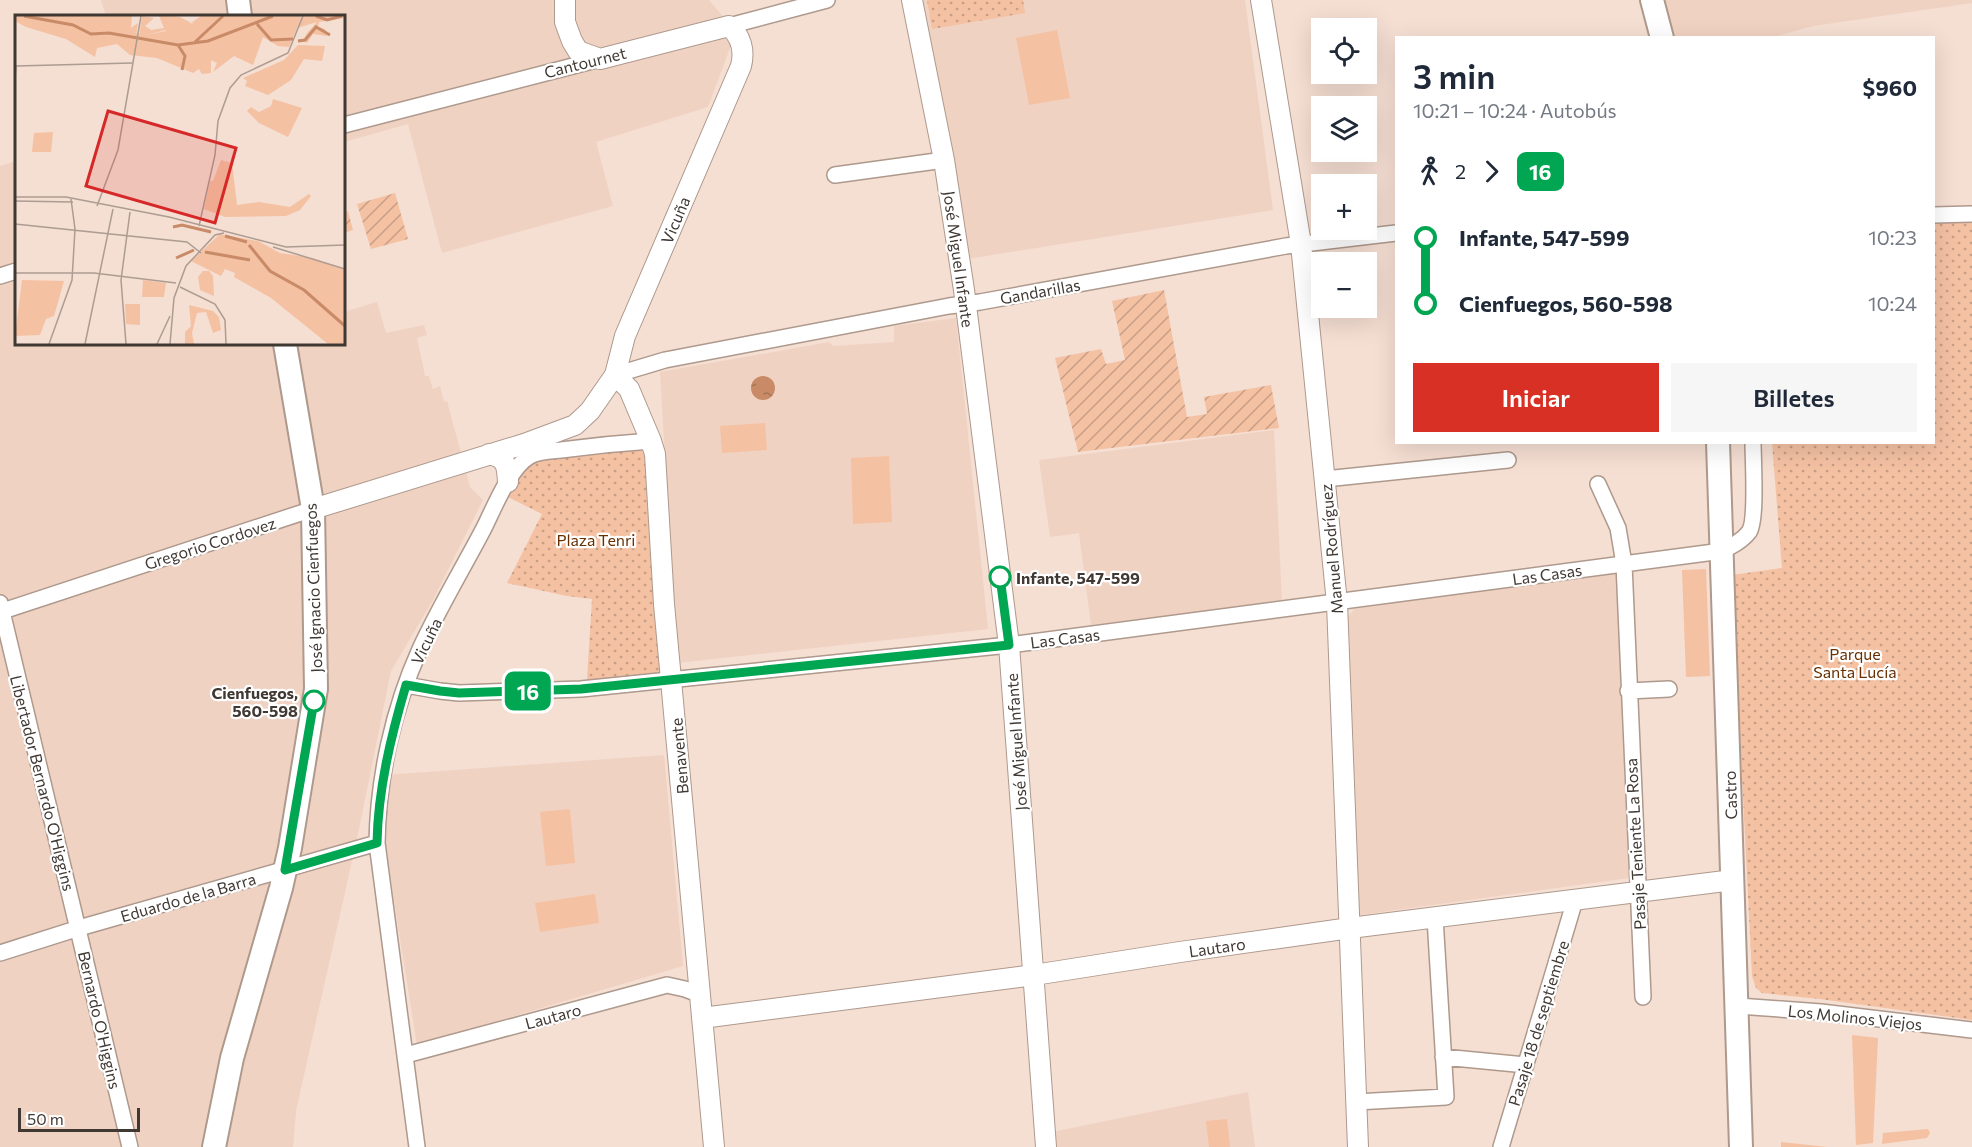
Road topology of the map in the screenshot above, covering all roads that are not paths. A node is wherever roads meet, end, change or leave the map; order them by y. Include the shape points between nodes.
1 (238, 0) edge
2 (565, 0) edge
3 (827, 0) edge
4 (912, 0) edge
5 (1260, 0) edge
6 (1652, 0) edge
7 (240, 15) edge
8 (729, 26) junction
9 (1661, 36) edge
10 (600, 58) junction
11 (345, 125) edge
12 (945, 160) junction
13 (835, 175) dead end
14 (1972, 214) edge
15 (1935, 215) edge
16 (1395, 232) edge
17 (1300, 244) junction
18 (15, 271) edge
19 (0, 276) edge
20 (966, 303) junction
21 (285, 345) edge
22 (615, 375) junction
23 (651, 441) junction
24 (524, 444) joint
25 (1718, 444) edge
26 (1753, 444) edge
27 (489, 454) junction
28 (1508, 460) dead end
29 (1325, 479) junction
30 (508, 482) junction
31 (1598, 483) dead end
32 (313, 509) junction
33 (1722, 551) junction
34 (1624, 564) junction
35 (1337, 603) junction
36 (1, 609) edge
37 (1009, 645) junction
38 (672, 681) junction
39 (406, 685) junction
40 (1669, 689) dead end
41 (1628, 691) junction
42 (377, 843) junction
43 (285, 870) junction
44 (1733, 879) junction
45 (1638, 892) junction
46 (1575, 900) junction
47 (1435, 918) junction
48 (79, 928) junction
49 (1350, 928) junction
50 (0, 953) edge
51 (1034, 975) junction
52 (700, 995) junction
53 (1643, 997) dead end
54 (1737, 1006) junction
55 (702, 1018) junction
56 (1972, 1030) edge
57 (406, 1055) junction
58 (1443, 1057) junction
59 (1526, 1065) junction
60 (1356, 1102) junction
61 (130, 1147) edge
62 (214, 1147) edge
63 (417, 1147) edge
64 (714, 1147) edge
65 (1046, 1147) edge
66 (1358, 1147) edge
67 (1501, 1147) edge
68 (1741, 1147) edge

1 - 7 main road
2 - 10 street via 565,21 578,51
3 - 8 street, Cantournet
4 - 12 street, José Miguel Infante
5 - 17 street, Manuel Rodríguez
6 - 9 main road
8 - 10 street, Cantournet
8 - 22 street, Vicuña via 742,47 741,66 626,336
10 - 11 street, Cantournet
12 - 13 street
12 - 20 street, José Miguel Infante
14 - 15 street
16 - 17 street, Gandarillas
17 - 20 street, Gandarillas
17 - 29 street, Manuel Rodríguez
18 - 19 street
20 - 22 street, Gandarillas via 665,360
20 - 37 street, José Miguel Infante
21 - 32 main road, José Ignacio Cienfuegos
22 - 23 street, Benavente via 629,390
22 - 24 street, Vicuña via 575,425
23 - 30 street, Vicuña via 538,453 528,457
23 - 38 street, Benavente
24 - 27 street, Gregorio Cordovez
25 - 33 main road, Castro
26 - 33 street via 1750,530 1738,543
27 - 30 street via 500,456 507,466
27 - 32 street, Gregorio Cordovez
28 - 29 street
29 - 35 street, Manuel Rodríguez
30 - 39 street, Vicuña via 421,648
31 - 34 street, Pasaje Teniente La Rosa via 1618,528
32 - 36 street, Gregorio Cordovez
32 - 43 main road, José Ignacio Cienfuegos via 316,689
33 - 34 street, Las Casas
33 - 44 main road, Castro
34 - 35 street, Las Casas
34 - 41 street, Pasaje Teniente La Rosa
35 - 37 street, Las Casas
35 - 49 street, Manuel Rodríguez
36 - 48 street, Libertador Bernardo O'Higgins
37 - 38 street, Las Casas
37 - 51 street, José Miguel Infante
38 - 39 street, Las Casas via 459,693
38 - 52 street, Benavente
39 - 42 street, Vicuña via 380,796
40 - 41 street
41 - 45 street, Pasaje Teniente La Rosa
42 - 43 street, Eduardo de la Barra
42 - 57 street, Vicuña
43 - 48 street, Eduardo de la Barra
43 - 62 main road, José Ignacio Cienfuegos via 229,1068
44 - 45 street, Lautaro
44 - 54 main road, Castro
45 - 46 street, Lautaro
45 - 53 street, Pasaje Teniente La Rosa
46 - 47 street, Lautaro
46 - 59 street, Pasaje 18 de septiembre
47 - 49 street, Lautaro
47 - 58 street
48 - 50 street, Eduardo de la Barra
48 - 61 street, Bernardo O'Higgins
49 - 51 street, Lautaro
49 - 60 street, Manuel Rodríguez
51 - 55 street, Lautaro
51 - 65 street, José Miguel Infante
52 - 55 street, Benavente
52 - 57 street, Lautaro via 668,985
54 - 56 street, Los Molinos Viejos
54 - 68 main road, Castro
55 - 64 street, Benavente
57 - 63 street, Vicuña
58 - 59 street
58 - 60 street via 1446,1097
59 - 67 street, Pasaje 18 de septiembre
60 - 66 street, Manuel Rodríguez

